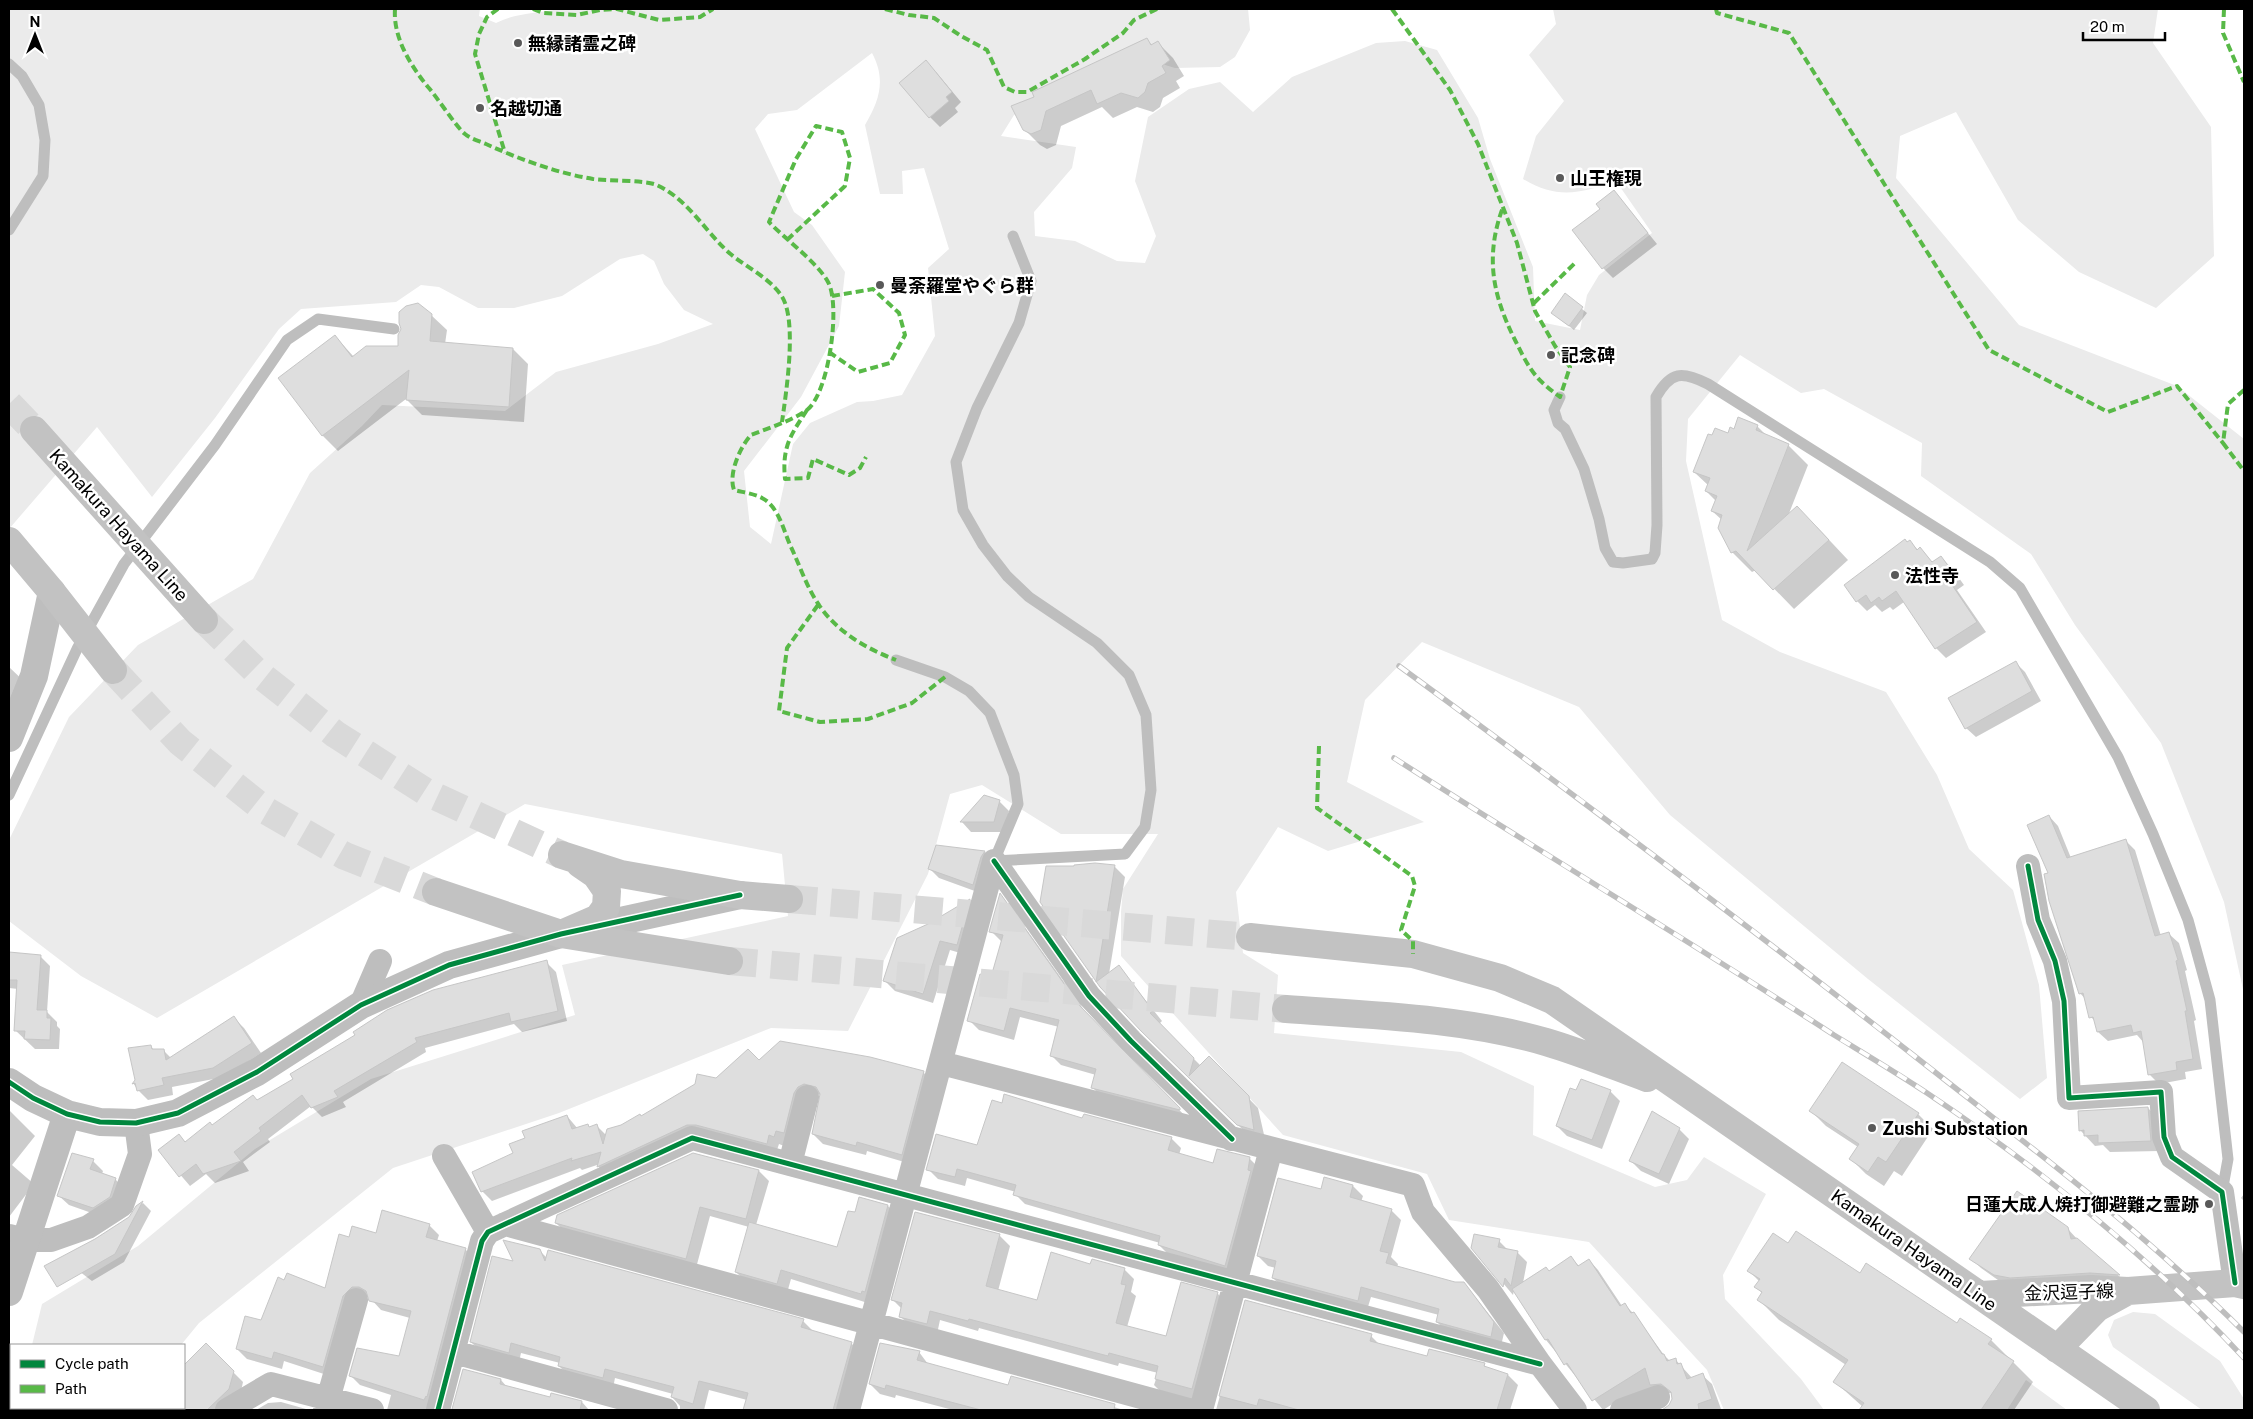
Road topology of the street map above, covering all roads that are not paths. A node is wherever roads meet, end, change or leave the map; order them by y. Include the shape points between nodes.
1 (9, 64) edge
2 (9, 230) edge
3 (1013, 236) dead end
4 (394, 329) dead end
5 (1560, 397) dead end
6 (34, 430) tunnel mouth
7 (9, 541) edge
8 (52, 592) junction
9 (204, 620) tunnel mouth
10 (896, 660) dead end
11 (112, 670) tunnel mouth
12 (9, 738) edge
13 (9, 795) edge
14 (994, 861) junction
15 (2028, 866) dead end
16 (436, 892) tunnel mouth
17 (740, 895) junction
18 (789, 899) tunnel mouth
19 (561, 934) junction
20 (1250, 937) tunnel mouth
21 (380, 961) dead end
22 (729, 961) tunnel mouth
23 (361, 1005) junction
24 (1286, 1009) tunnel mouth
25 (941, 1063) junction
26 (9, 1082) edge
27 (1682, 1090) junction
28 (807, 1097) dead end
29 (68, 1114) junction
30 (136, 1123) junction
31 (1232, 1140) junction
32 (1271, 1150) junction
33 (444, 1156) dead end
34 (790, 1164) junction
35 (2222, 1192) junction
36 (906, 1195) junction
37 (497, 1228) junction
38 (17, 1238) edge
39 (1235, 1283) junction
40 (2240, 1284) edge
41 (2128, 1291) junction
42 (9, 1292) edge
43 (1980, 1295) junction
44 (356, 1300) dead end
45 (872, 1324) junction
46 (2057, 1350) junction
47 (454, 1352) junction
48 (1540, 1364) junction
49 (1658, 1397) dead end
50 (327, 1404) edge
51 (227, 1410) edge
52 (372, 1410) edge
53 (438, 1410) edge
54 (666, 1410) edge
55 (848, 1410) edge
56 (1189, 1410) edge
57 (1201, 1410) edge
58 (1575, 1410) edge
59 (1622, 1410) edge
60 (2146, 1410) edge

1 - 2 lane via 22,76 39,106 45,140 42,176
3 - 14 lane via 1031,281 1019,323 976,408 956,462 963,510 982,544 1007,576 1029,597 1097,643 1129,675 1146,714 1151,790 1145,827 1125,854
4 - 13 lane via 318,319 287,340 215,446 124,564 77,649
5 - 35 lane via 1554,410 1558,423 1565,429 1584,469 1605,548 1612,562 1643,561 1652,559 1655,553 1656,397 1665,382 1690,375 1990,562 2020,588 2118,757 2188,920 2210,1000 2228,1160
6 - 9 main road, Kamakura Hayama Line
7 - 8 main road
8 - 11 main road
8 - 12 street via 34,676
10 - 14 lane via 944,677 969,691 990,713 1014,774 1018,804
14 - 25 street
14 - 31 street via 1090,996
15 - 35 street via 2038,920 2055,961 2064,1001 2068,1098 2161,1092 2164,1137 2172,1157
16 - 19 main road
17 - 18 main road
17 - 19 street
17 - 19 main road via 621,874 566,856 596,874 607,891 606,907 598,918
19 - 22 main road
19 - 23 street via 449,965
20 - 27 main road, Kamakura Hayama Line via 1413,954 1500,978 1552,1000
21 - 23 street
23 - 30 street via 257,1072 178,1113
24 - 27 main road, Kamakura Hayama Line via 1383,1015 1467,1025 1546,1042
25 - 31 street
25 - 36 street
26 - 29 street via 33,1098
27 - 43 main road, Kamakura Hayama Line
28 - 34 street
29 - 30 street via 100,1122
29 - 38 street
30 - 38 street via 140,1154 122,1205 88,1227 51,1240
31 - 32 street
32 - 39 street
32 - 48 street via 1413,1185 1422,1212 1488,1289
33 - 37 street
34 - 36 street
34 - 37 street via 692,1138
35 - 40 street
36 - 39 street
36 - 45 street
37 - 45 street
37 - 47 street via 482,1241
38 - 42 street
39 - 48 street
39 - 57 street
40 - 41 main road, 金沢逗子線
41 - 43 main road, 金沢逗子線 via 2091,1289
41 - 46 main road, 金沢逗子線 via 2097,1308
43 - 46 main road, Kamakura Hayama Line
44 - 50 street
45 - 55 street
45 - 56 street
46 - 60 main road, Kamakura Hayama Line
47 - 53 street
47 - 54 street
48 - 58 street
49 - 59 street
50 - 51 street via 271,1384
50 - 52 street

